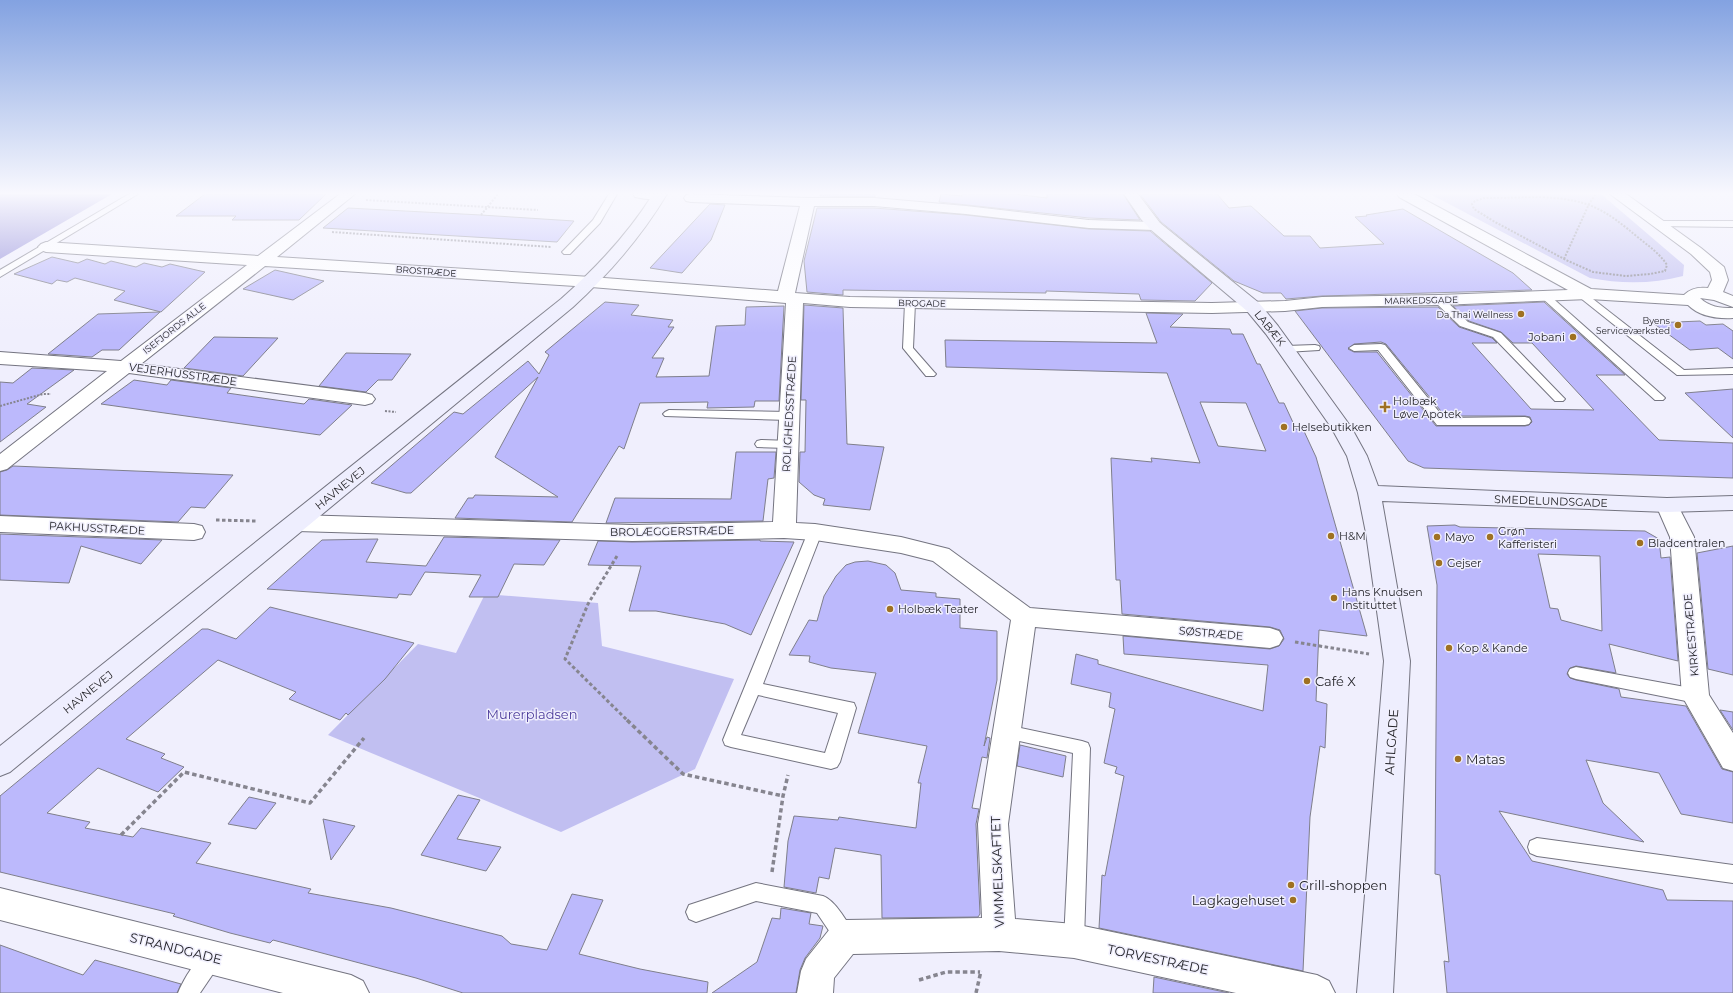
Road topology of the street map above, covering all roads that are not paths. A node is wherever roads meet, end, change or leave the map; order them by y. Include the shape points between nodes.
1 (57, 240) edge
2 (288, 240) edge
3 (578, 240) edge
4 (628, 240) edge
5 (801, 240) edge
6 (1172, 240) edge
7 (1490, 240) edge
8 (1681, 240) edge
9 (46, 247) junction
10 (569, 250) road end
11 (260, 261) junction
12 (0, 274) edge
13 (591, 282) junction
14 (1585, 294) junction
15 (1714, 294) junction
16 (1545, 296) junction
17 (790, 298) junction
18 (1439, 300) junction
19 (1692, 300) junction
20 (910, 303) junction
21 (1253, 307) junction
22 (1731, 311) edge
23 (1315, 348) dead end
24 (1354, 348) dead end
25 (1286, 349) junction
26 (0, 358) edge
27 (125, 366) junction
28 (1733, 371) edge
29 (930, 374) dead end
30 (1659, 398) dead end
31 (365, 399) road end
32 (1559, 400) dead end
33 (669, 414) dead end
34 (789, 416) junction
35 (1525, 421) dead end
36 (761, 444) dead end
37 (787, 444) junction
38 (0, 464) edge
39 (1369, 493) junction
40 (1733, 503) edge
41 (1667, 505) junction
42 (297, 523) junction
43 (0, 524) edge
44 (784, 530) junction
45 (194, 532) road end
46 (815, 532) junction
47 (1024, 617) junction
48 (1270, 638) road end
49 (1576, 673) dead end
50 (753, 688) junction
51 (1696, 696) junction
52 (1007, 732) junction
53 (1733, 759) edge
54 (0, 763) edge
55 (1537, 846) dead end
56 (1733, 874) edge
57 (0, 904) edge
58 (696, 912) dead end
59 (999, 934) junction
60 (846, 937) junction
61 (1074, 941) junction
62 (212, 958) junction
63 (188, 993) edge
64 (351, 993) edge
65 (815, 993) edge
66 (1317, 993) edge
67 (1374, 993) edge

1 - 9 lane
2 - 11 street, ISEFJORDS ALLE
3 - 10 lane
4 - 13 street, HAVNEVEJ
5 - 17 street, ROLIGHEDSSTRÆDE
6 - 21 street, LABÆK
7 - 14 street
8 - 15 street via 1718,270 1720,280
9 - 11 street, BROSTRÆDE
9 - 12 lane
11 - 13 street, BROSTRÆDE
11 - 27 street, ISEFJORDS ALLE
13 - 17 street, BROGADE
13 - 42 street, HAVNEVEJ
14 - 16 street, MARKEDSGADE
14 - 19 street, MARKEDSGADE
14 - 28 lane via 1681,373
15 - 19 street via 1698,293 1692,296
15 - 22 street
16 - 18 street, MARKEDSGADE
16 - 30 lane
17 - 20 street, BROGADE
17 - 34 street, ROLIGHEDSSTRÆDE
18 - 21 street, MARKEDSGADE via 1322,302
18 - 32 lane via 1464,324 1497,335
19 - 22 street via 1702,307
20 - 21 street, BROGADE via 1140,308
20 - 29 lane via 908,348
21 - 25 street, LABÆK
23 - 25 lane
24 - 35 lane via 1381,347 1441,422
25 - 39 street, LABÆK via 1341,427 1357,456
26 - 27 street, VEJERHUSSTRÆDE
27 - 31 street, VEJERHUSSTRÆDE
27 - 38 street, ISEFJORDS ALLE
33 - 34 lane
34 - 37 street, ROLIGHEDSSTRÆDE
36 - 37 lane
37 - 44 street, ROLIGHEDSSTRÆDE
39 - 41 street, SMEDELUNDSGADE
39 - 67 street, AHLGADE via 1397,661
40 - 41 street, SMEDELUNDSGADE
41 - 51 street, KIRKESTRÆDE via 1682,537
42 - 44 street, BROLÆGGERSTRÆDE via 632,533
42 - 54 street, HAVNEVEJ
43 - 45 street, PAKHUSSTRÆDE
44 - 46 street, BROLÆGGERSTRÆDE
46 - 47 street, BROLÆGGERSTRÆDE via 901,545 941,555
46 - 50 lane
47 - 48 street, SØSTRÆDE
47 - 52 street, VIMMELSKAFTET
49 - 51 lane
50 - 50 lane via 731,740 831,762 848,708
51 - 53 street, KIRKESTRÆDE
52 - 59 street, VIMMELSKAFTET via 993,824
52 - 61 lane via 1082,748
55 - 56 lane
57 - 62 street, STRANDGADE
58 - 60 lane via 756,892 769,894 823,905
59 - 60 street, VIMMELSKAFTET
59 - 61 street, TORVESTRÆDE
60 - 65 street via 818,971
61 - 66 street, TORVESTRÆDE
62 - 63 lane
62 - 64 street, STRANDGADE

